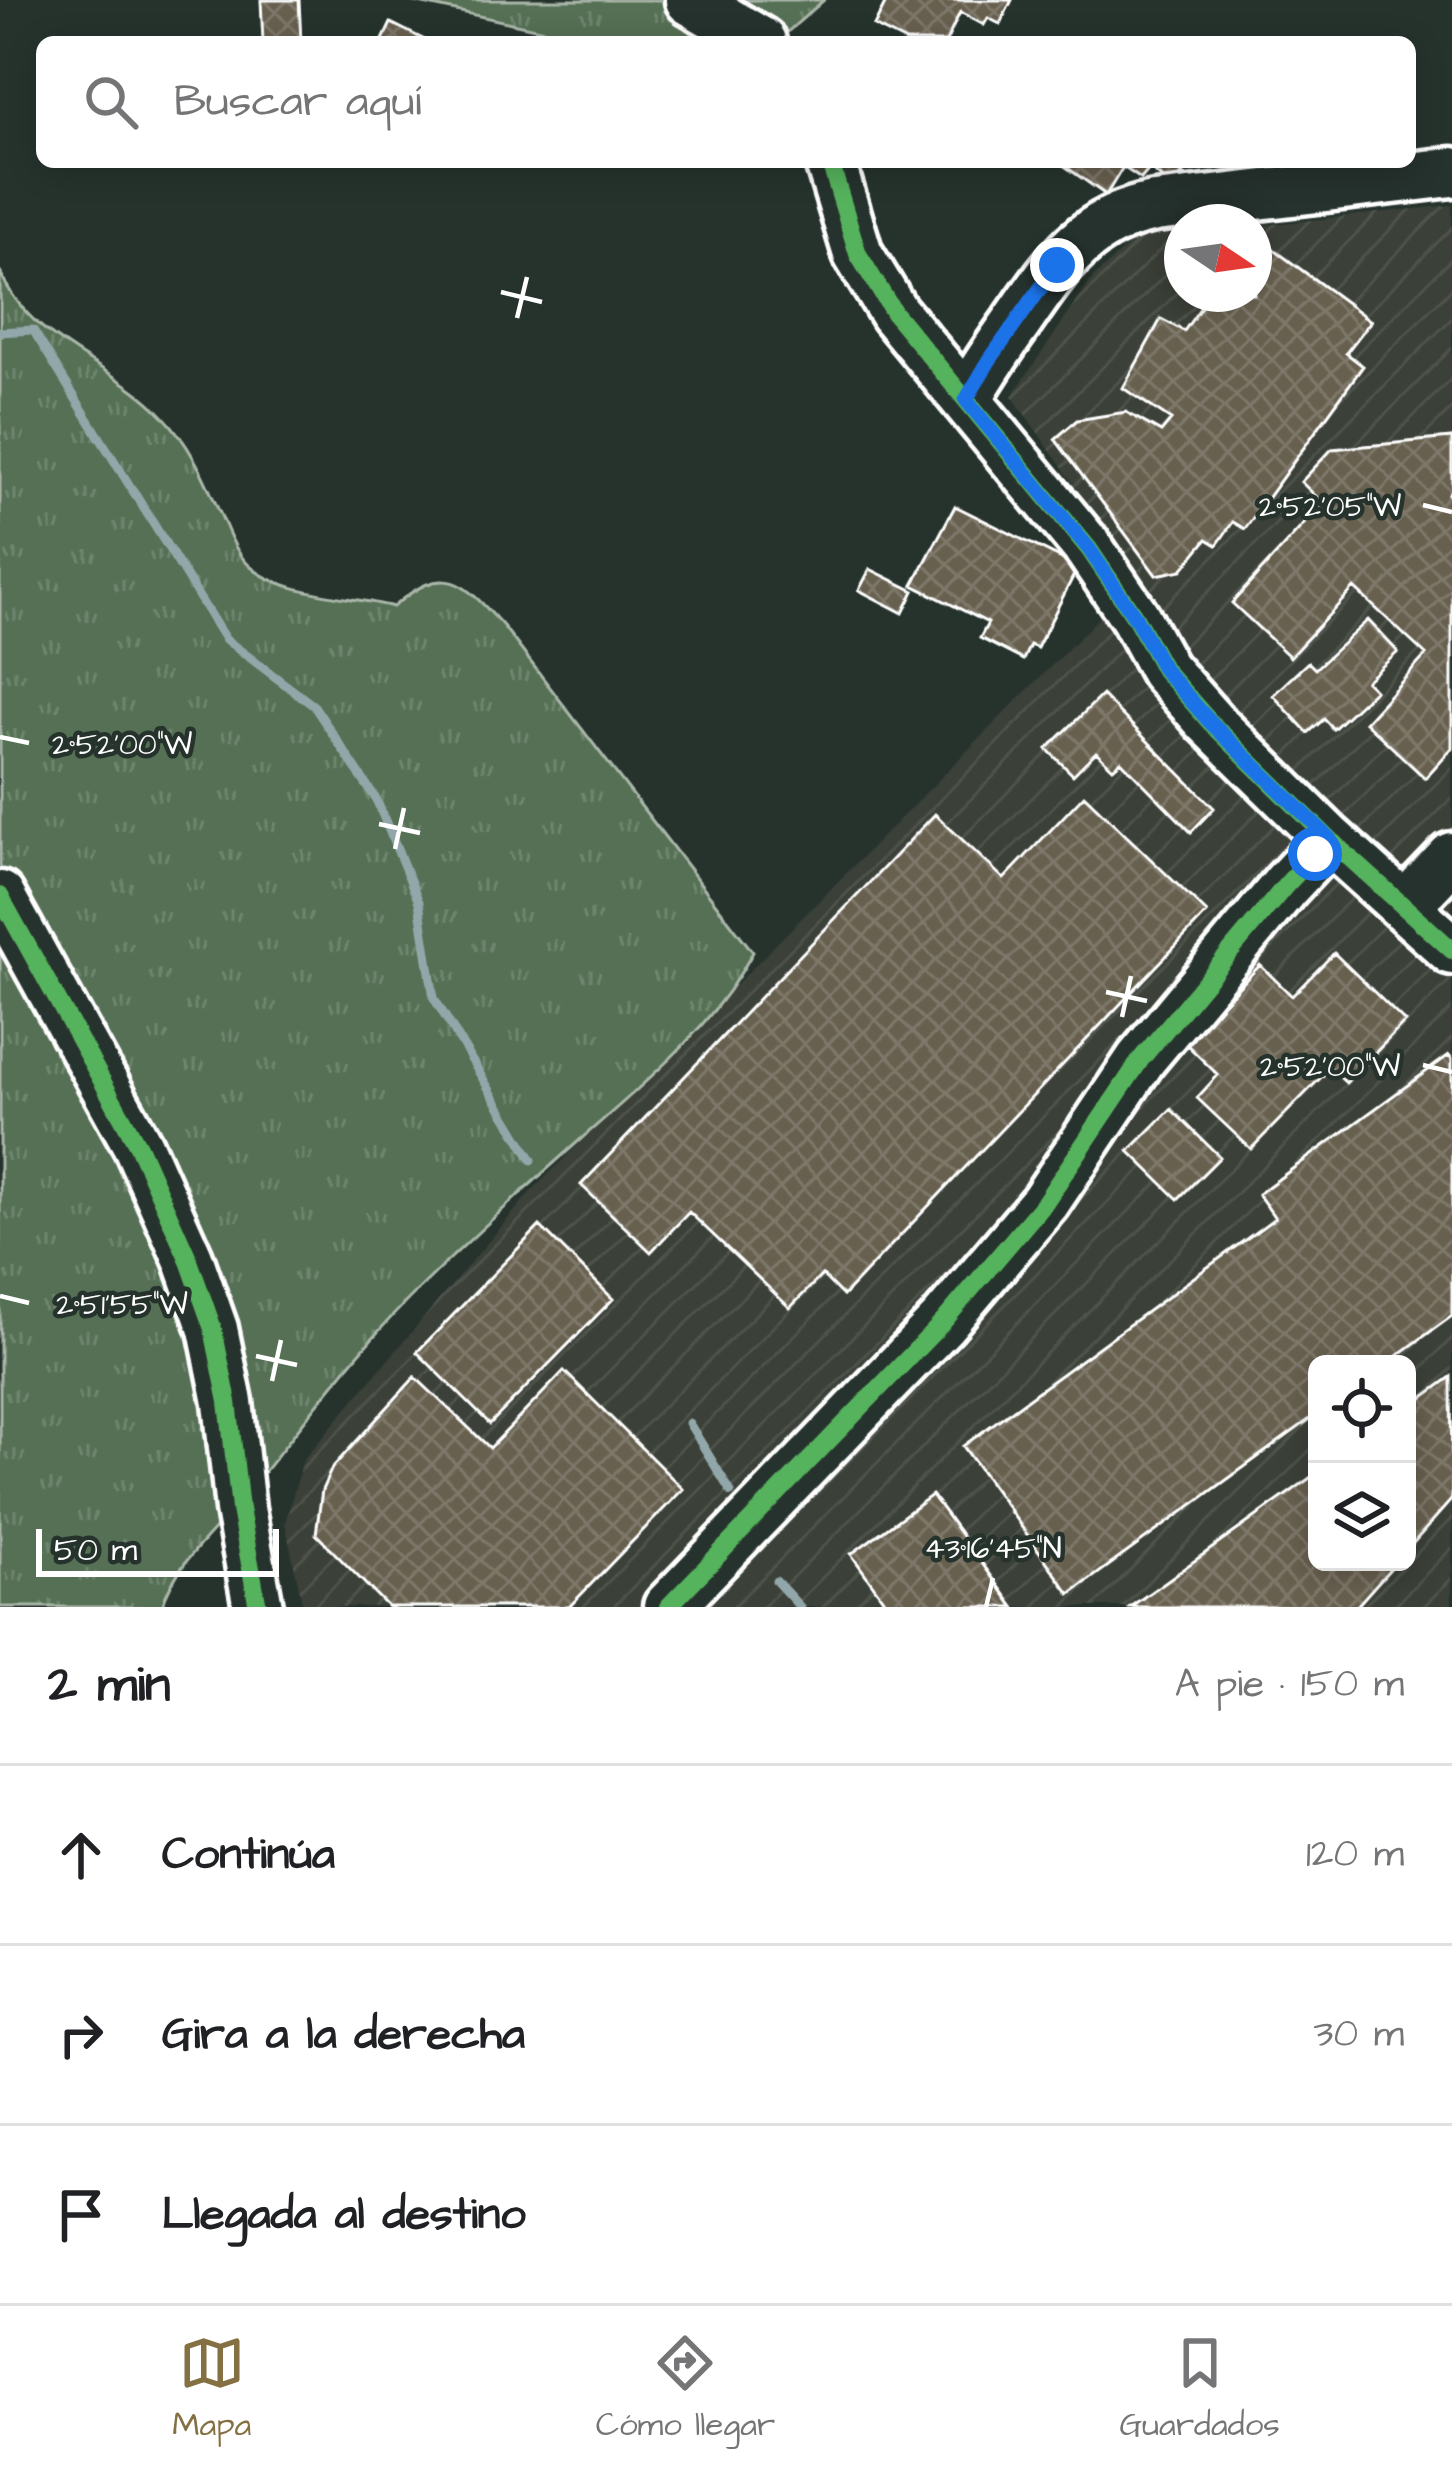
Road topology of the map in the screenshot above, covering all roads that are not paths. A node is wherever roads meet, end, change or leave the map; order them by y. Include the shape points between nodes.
1 (690, 0) edge
2 (751, 36) edge
3 (832, 168) edge
4 (1452, 172) edge
5 (966, 400) junction
6 (1329, 838) junction
7 (1452, 856) edge
8 (0, 896) edge
9 (1405, 907) junction
10 (1452, 950) edge
11 (258, 1607) edge
12 (668, 1607) edge

1 - 2 street
3 - 5 street via 858,254 894,313
4 - 5 street via 1133,211 1057,265
5 - 6 street via 1089,549 1164,670
6 - 9 street
6 - 12 street via 1141,1059 1045,1202 943,1322
7 - 9 street
8 - 11 street via 138,1147 188,1258 213,1328
9 - 10 street

